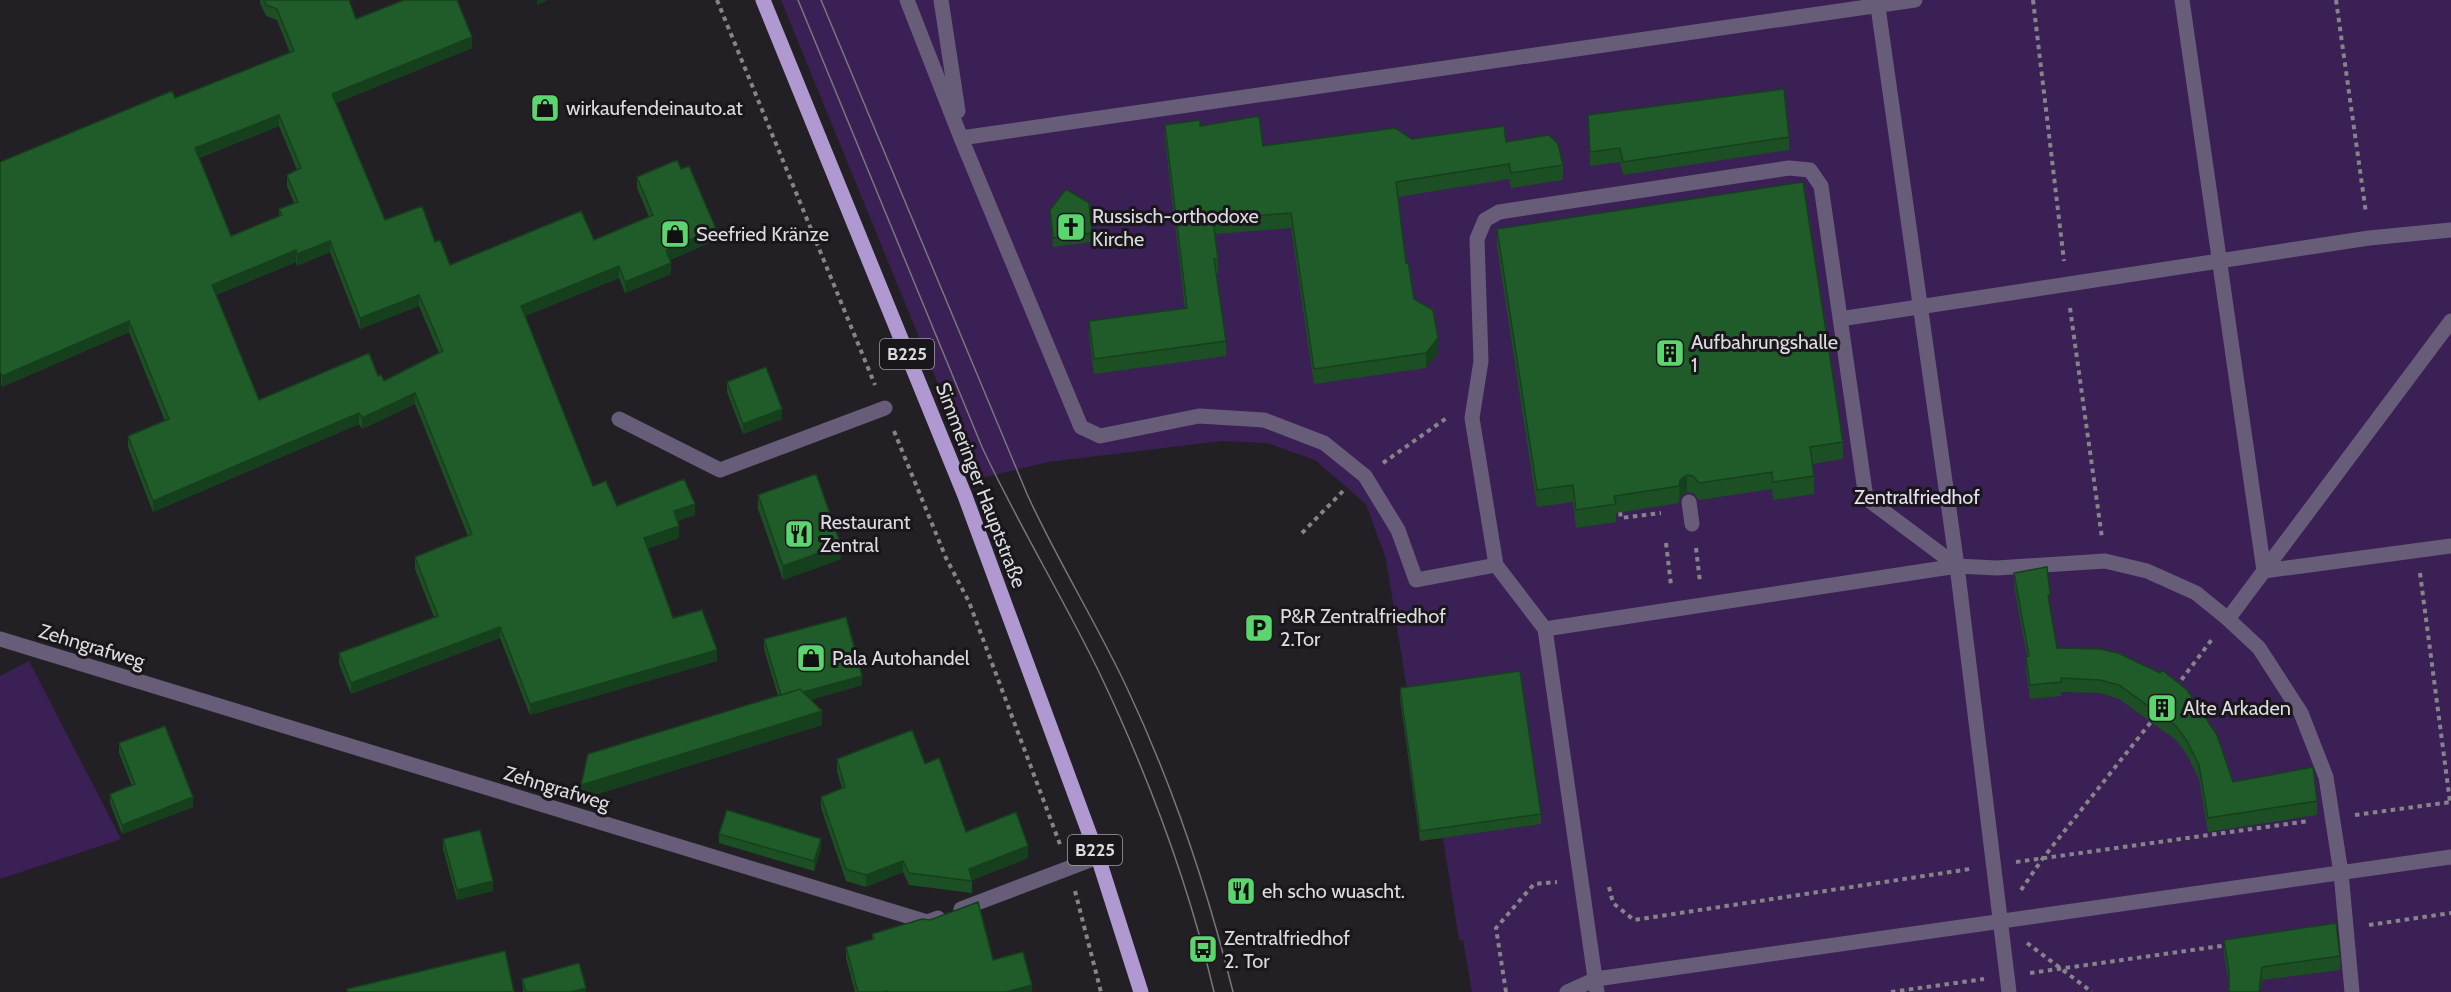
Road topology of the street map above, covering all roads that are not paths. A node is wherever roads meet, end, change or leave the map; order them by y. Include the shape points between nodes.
1 (763, 0) edge
2 (907, 0) edge
3 (941, 0) edge
4 (1916, 0) edge
5 (2182, 0) edge
6 (1877, 3) edge
7 (962, 138) junction
8 (2451, 230) edge
9 (2219, 261) junction
10 (1920, 306) junction
11 (1840, 319) junction
12 (2451, 321) edge
13 (885, 408) road end
14 (619, 419) dead end
15 (1689, 502) edge
16 (1692, 524) dead end
17 (2451, 546) edge
18 (1496, 566) junction
19 (1957, 566) junction
20 (2264, 571) junction
21 (2228, 619) junction
22 (1545, 629) junction
23 (0, 639) edge
24 (1098, 857) junction
25 (2451, 857) edge
26 (2341, 873) junction
27 (2000, 922) junction
28 (1597, 986) edge
29 (1140, 992) edge
30 (1567, 992) edge
31 (2009, 992) edge
32 (2352, 992) edge

1 - 24 main road, Simmeringer Hauptstraße / B225 via 965,496
2 - 7 street
3 - 7 street
4 - 6 street
5 - 9 street
6 - 7 street
6 - 10 street
7 - 18 street via 1081,427 1100,436 1199,416 1264,420 1324,443 1365,476 1398,530 1416,580
8 - 9 street
9 - 10 street
9 - 20 street
10 - 11 street
10 - 19 street
11 - 18 street via 1821,186 1810,170 1789,168 1499,212 1485,220 1477,239 1481,361 1473,418
11 - 19 street via 1866,498
12 - 20 street
13 - 14 street via 720,470
15 - 16 street
17 - 20 street
18 - 22 street
19 - 21 street via 1997,568 2105,561 2147,571 2196,593
19 - 22 street
19 - 27 street
20 - 21 street
21 - 26 street via 2259,648 2301,713 2326,777
22 - 28 street
23 - 24 street, Zehngrafweg via 927,922
24 - 29 main road, Simmeringer Hauptstraße / B225
25 - 26 street
26 - 27 street
26 - 32 street
27 - 28 street
27 - 31 street
28 - 30 street

